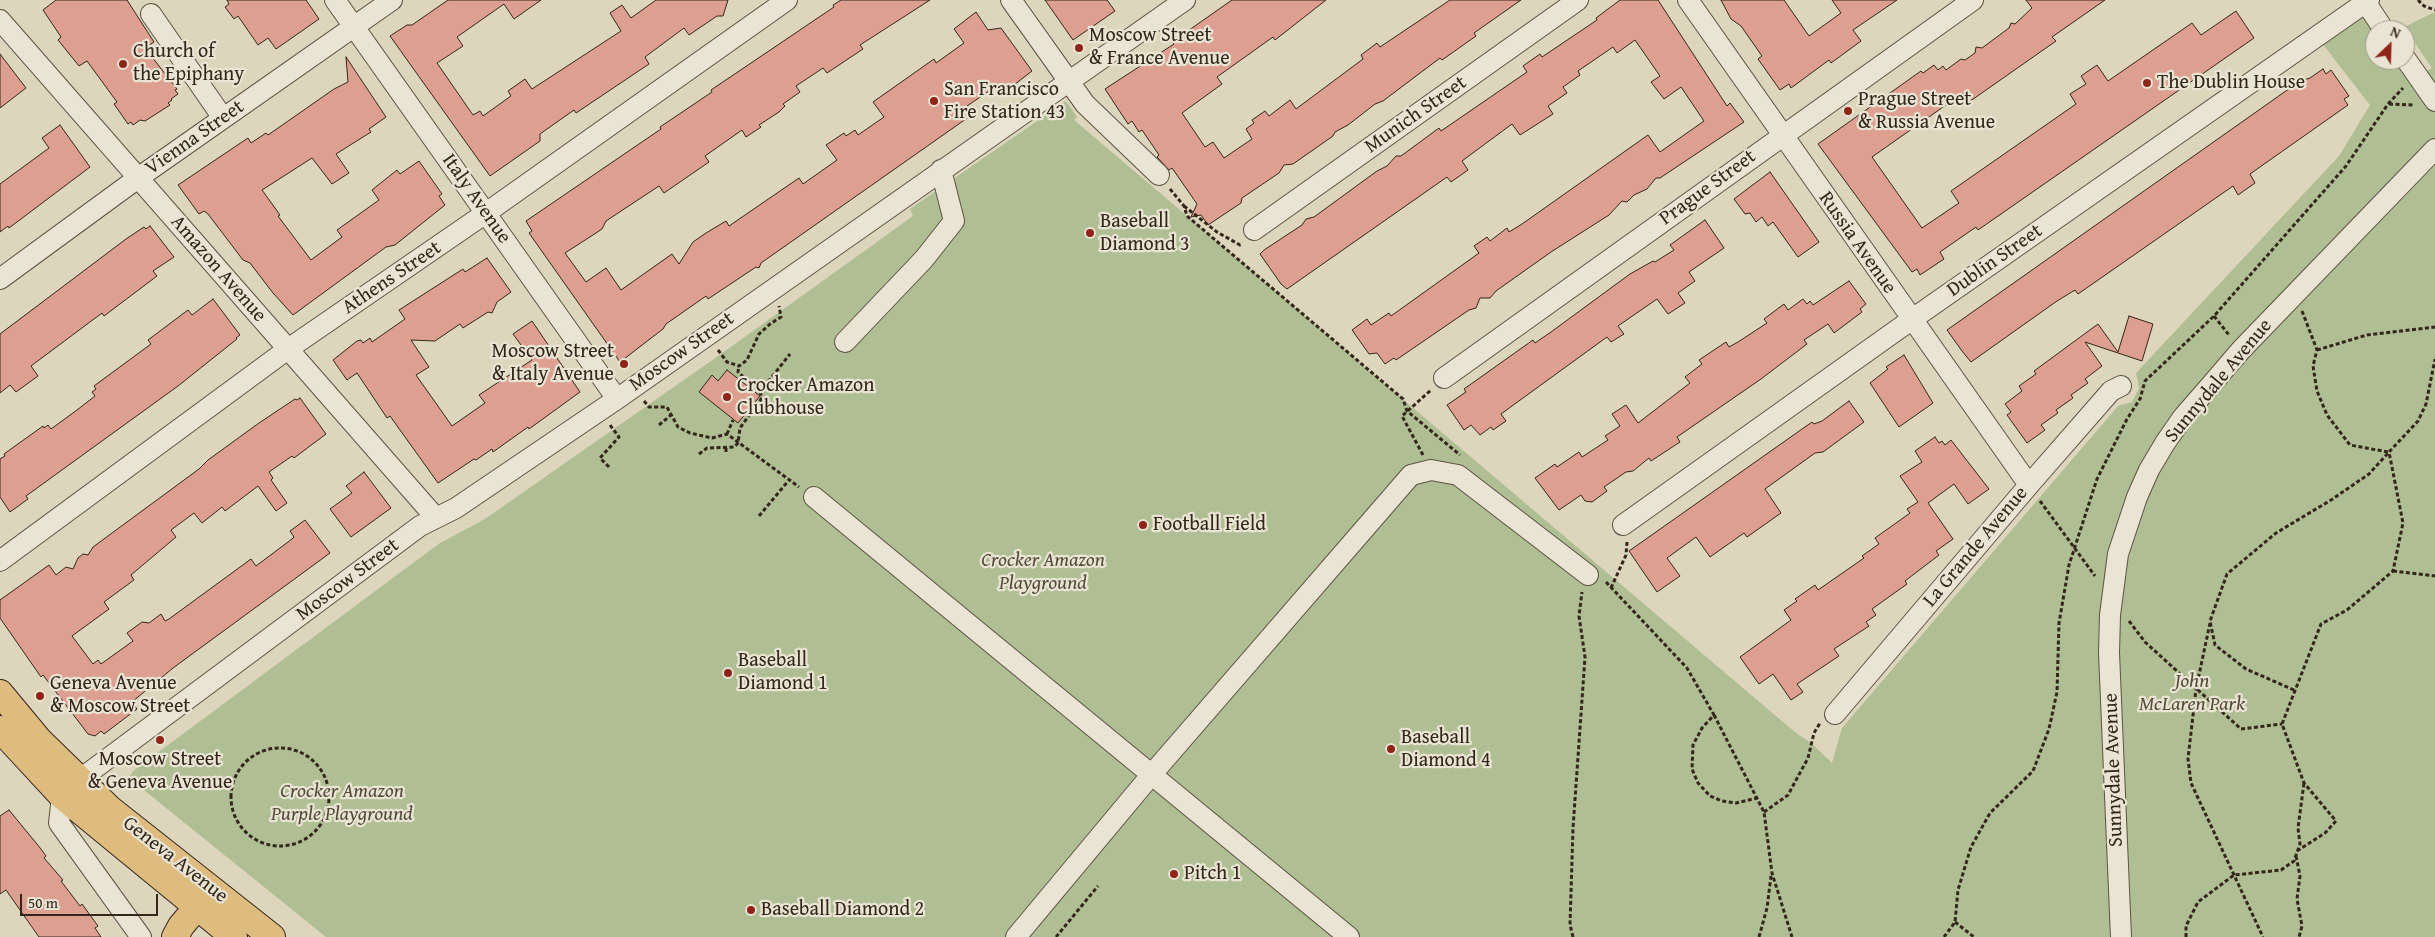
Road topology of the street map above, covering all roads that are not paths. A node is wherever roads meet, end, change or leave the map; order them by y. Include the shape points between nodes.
1 (335, 0) edge
2 (392, 0) edge
3 (787, 0) edge
4 (1011, 0) edge
5 (1185, 0) edge
6 (1578, 0) edge
7 (1688, 0) edge
8 (1973, 0) edge
9 (2367, 1) edge
10 (151, 14) dead end
11 (0, 20) edge
12 (2378, 20) edge
13 (353, 26) junction
14 (2410, 70) edge
15 (1068, 82) junction
16 (2425, 103) edge
17 (223, 118) junction
18 (1782, 135) junction
19 (2435, 149) edge
20 (942, 170) junction
21 (1159, 175) road end
22 (138, 178) junction
23 (486, 213) junction
24 (1254, 230) road end
25 (0, 279) edge
26 (1911, 320) junction
27 (845, 342) dead end
28 (288, 349) junction
29 (1444, 378) dead end
30 (2121, 386) dead end
31 (624, 393) junction
32 (2029, 485) junction
33 (814, 497) road end
34 (436, 518) junction
35 (1623, 525) dead end
36 (0, 561) edge
37 (1588, 575) road end
38 (0, 693) edge
39 (1835, 714) road end
40 (0, 729) edge
41 (1152, 774) junction
42 (70, 788) junction
43 (197, 907) junction
44 (141, 937) edge
45 (175, 937) edge
46 (234, 937) edge
47 (272, 937) edge
48 (1016, 937) edge
49 (1349, 937) edge
50 (2121, 937) edge

1 - 13 street, Italy Avenue
2 - 13 street, Vienna Street
3 - 23 street, Athens Street
4 - 15 street
5 - 15 street, Moscow Street
6 - 24 street, Munich Street
7 - 18 street, Russia Avenue
8 - 18 street, Prague Street
9 - 12 street
9 - 26 street, Dublin Street
10 - 17 street
11 - 22 street, Amazon Avenue
13 - 17 street, Vienna Street
13 - 23 street, Italy Avenue
14 - 16 street
15 - 20 street, Moscow Street
15 - 21 street via 1085,104
17 - 22 street, Vienna Street
18 - 26 street, Russia Avenue
18 - 29 street, Prague Street
19 - 50 street, Sunnydale Avenue via 2241,350 2183,417 2149,470 2126,524 2111,598 2109,653
20 - 27 street via 954,221 924,260
20 - 31 street, Moscow Street
22 - 25 street, Vienna Street
22 - 28 street, Amazon Avenue
23 - 28 street, Athens Street
23 - 31 street, Italy Avenue
26 - 32 street, Russia Avenue
26 - 35 street, Dublin Street
28 - 34 street, Amazon Avenue
28 - 36 street, Athens Street
30 - 32 street, La Grande Avenue via 2111,391
31 - 34 street, Moscow Street via 456,508
32 - 39 street, La Grande Avenue
33 - 41 street
34 - 42 street, Moscow Street via 412,532
37 - 41 street via 1458,475 1431,470 1411,475
38 - 42 main road, Geneva Avenue via 39,740
40 - 42 main road, Geneva Avenue
41 - 48 street
41 - 49 street
42 - 43 main road, Geneva Avenue
42 - 44 street via 59,823
42 - 47 main road, Geneva Avenue via 110,808
43 - 45 main road
43 - 46 main road, Geneva Avenue

